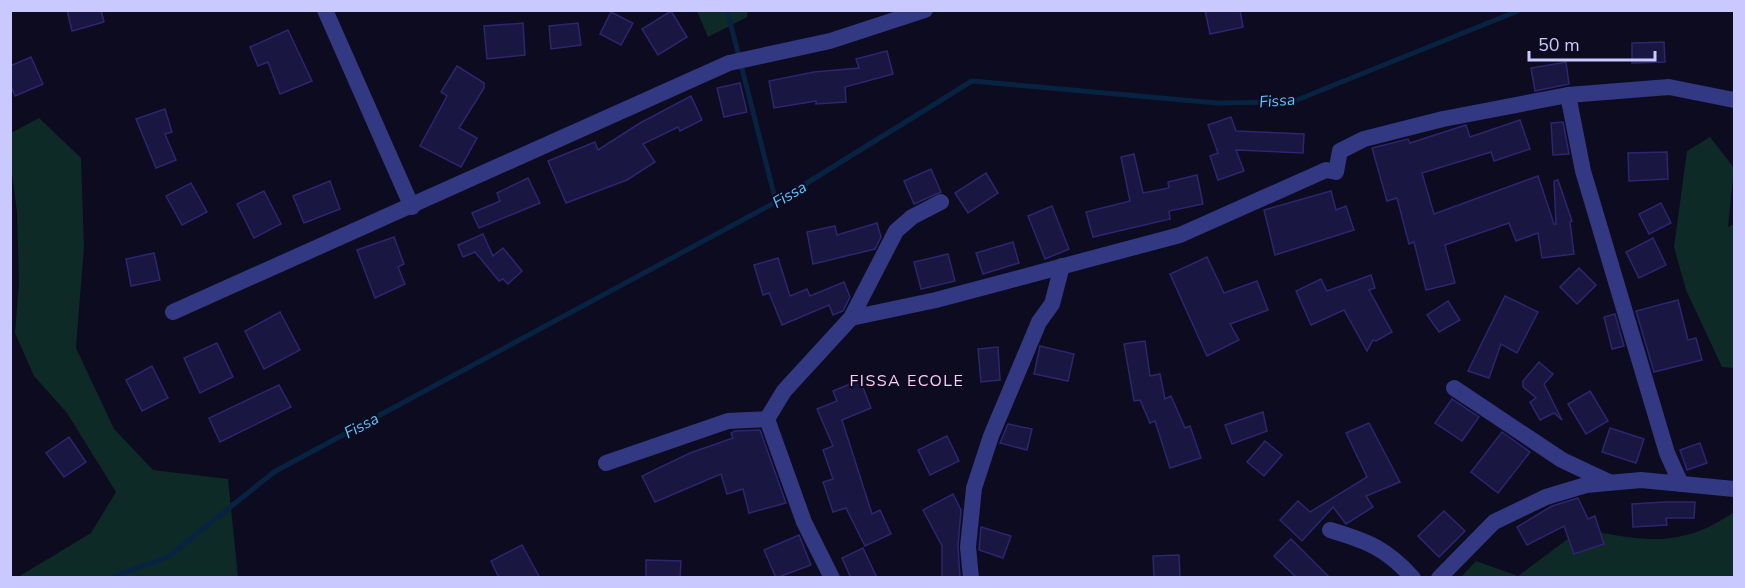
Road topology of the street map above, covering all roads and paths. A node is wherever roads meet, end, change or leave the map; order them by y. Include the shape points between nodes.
1 (325, 10) edge
2 (925, 10) edge
3 (1568, 95) junction
4 (1734, 100) edge
5 (941, 202) dead end
6 (412, 207) junction
7 (1062, 266) junction
8 (173, 312) dead end
9 (851, 318) junction
10 (1454, 388) dead end
11 (767, 419) junction
12 (606, 464) dead end
13 (1610, 483) junction
14 (1681, 484) junction
15 (1734, 489) edge
16 (1330, 530) dead end
17 (832, 578) edge
18 (971, 578) edge
19 (1413, 578) edge
20 (1439, 578) edge

1 - 6 street
2 - 6 street via 830,41 729,63
3 - 4 street via 1669,87
3 - 7 street via 1364,139 1340,151 1336,172 1326,170 1180,235
3 - 14 street via 1583,171 1667,453
5 - 9 street via 912,217 896,231
6 - 8 street
7 - 9 street
7 - 18 street via 1052,304 1039,322 974,488 968,547
9 - 11 street via 784,391
10 - 13 street via 1562,460
11 - 12 street via 728,421
11 - 17 street via 804,522
13 - 14 street via 1641,480
13 - 20 street via 1586,484 1546,497 1494,522
14 - 15 street
16 - 19 street via 1370,541 1396,559

